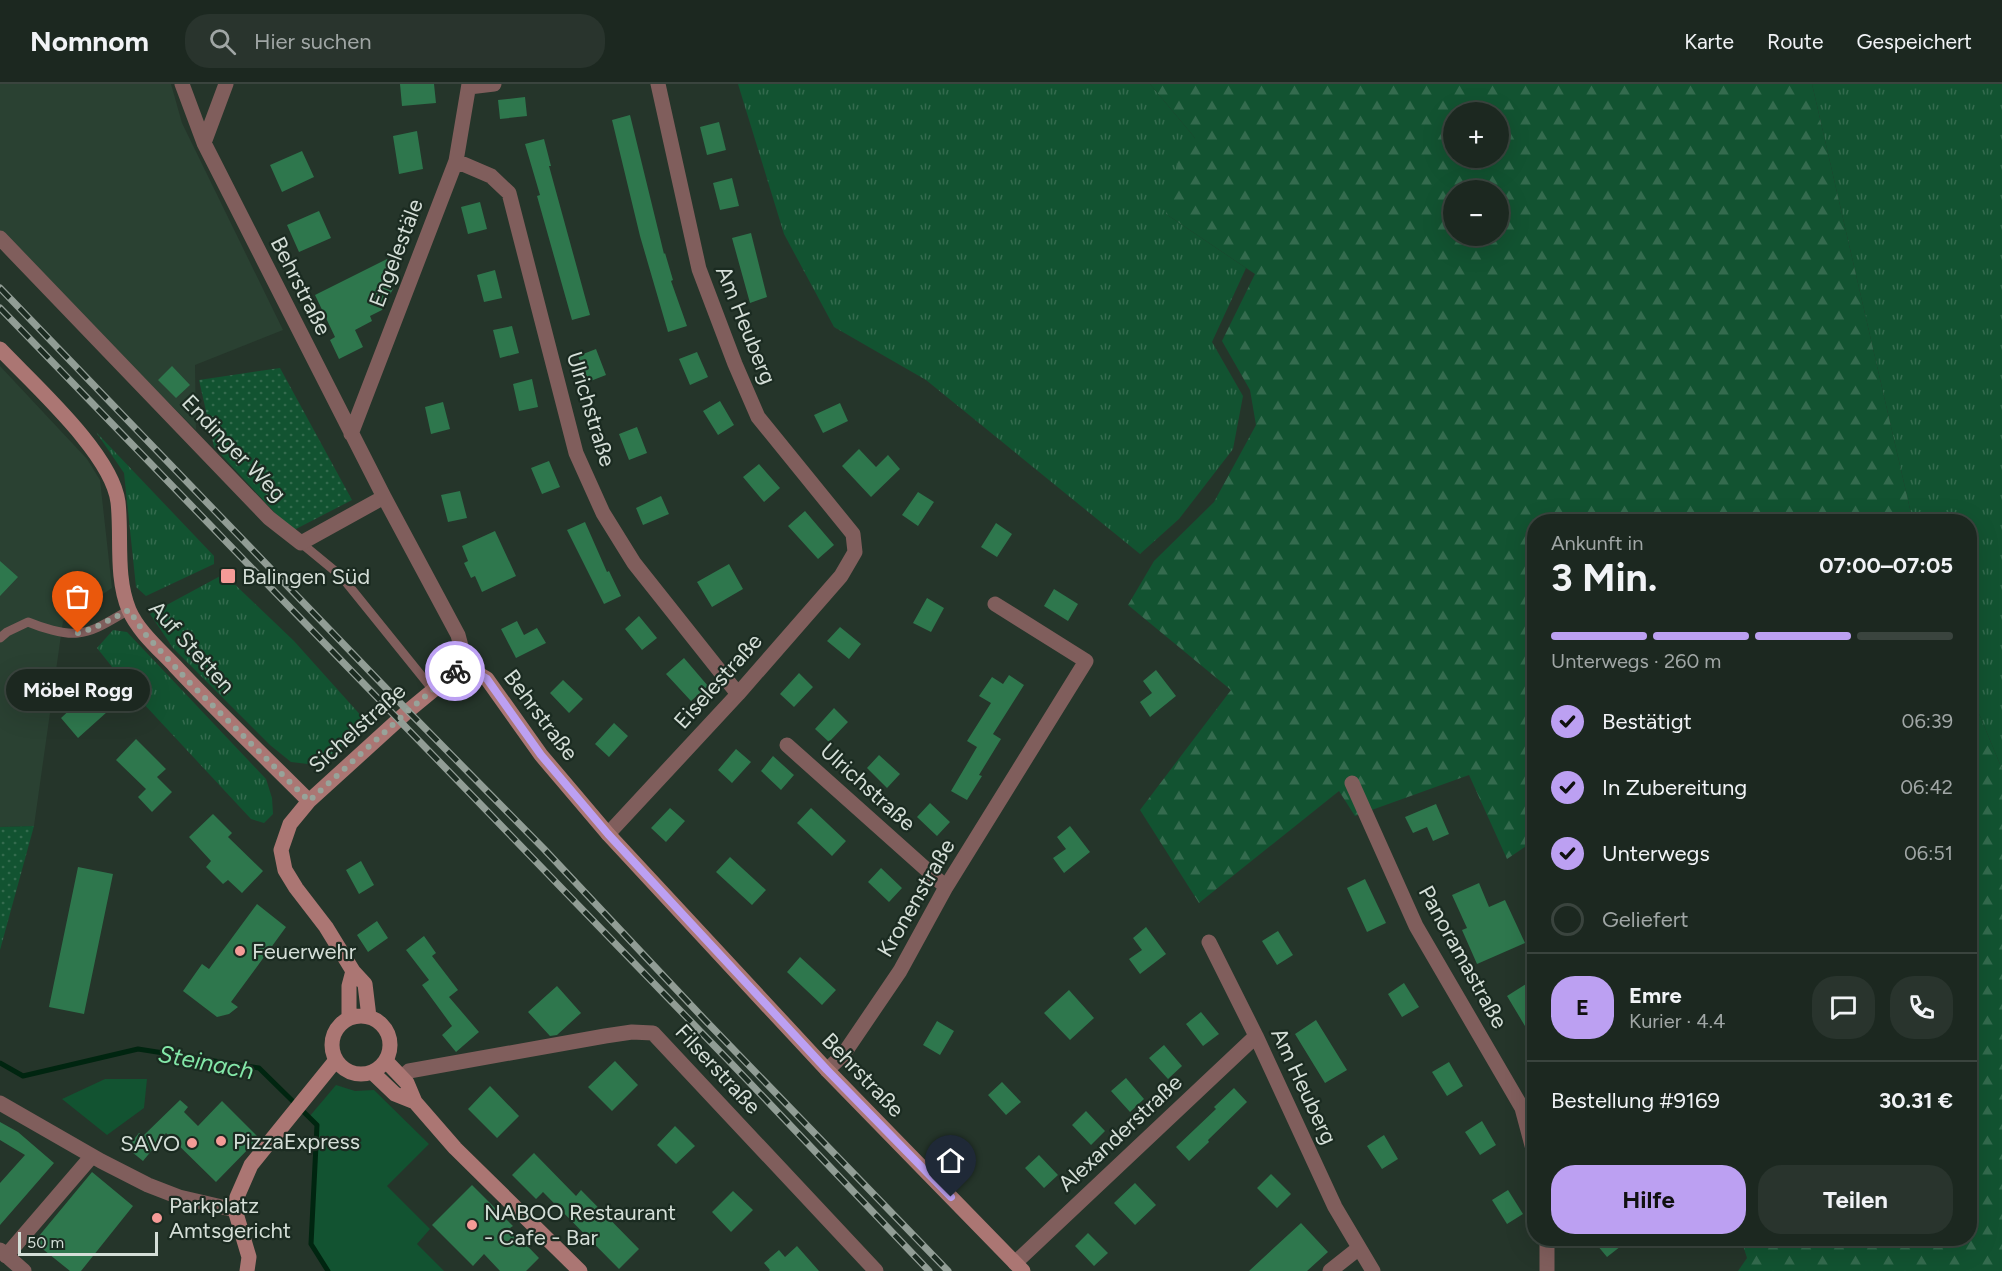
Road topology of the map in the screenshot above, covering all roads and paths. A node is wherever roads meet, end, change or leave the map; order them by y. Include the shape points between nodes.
1 (182, 84) edge
2 (225, 84) edge
3 (494, 84) edge
4 (658, 84) edge
5 (469, 86) edge
6 (204, 143) junction
7 (456, 161) junction
8 (0, 238) edge
9 (0, 349) edge
10 (351, 434) junction
11 (384, 497) junction
12 (301, 543) junction
13 (855, 552) joint
14 (996, 604) dead end
15 (129, 610) junction
16 (0, 638) edge
17 (460, 663) junction
18 (433, 690) junction
19 (738, 693) junction
20 (787, 745) dead end
21 (1352, 783) dead end
22 (309, 801) junction
23 (608, 834) junction
24 (946, 886) junction
25 (1209, 942) dead end
26 (353, 971) junction
27 (369, 1017) junction
28 (349, 1018) junction
29 (1256, 1036) junction
30 (336, 1060) junction
31 (386, 1061) junction
32 (827, 1070) junction
33 (373, 1073) junction
34 (402, 1077) junction
35 (415, 1102) junction
36 (0, 1103) edge
37 (1527, 1126) edge
38 (92, 1156) junction
39 (236, 1210) junction
40 (1547, 1246) edge
41 (1359, 1248) junction
42 (3, 1253) edge
43 (1019, 1267) edge
44 (24, 1271) edge
45 (247, 1271) edge
46 (580, 1271) edge
47 (876, 1271) edge
48 (1330, 1271) edge
49 (1373, 1271) edge
50 (1547, 1271) edge

1 - 6 street, Behrstraße
2 - 6 street
3 - 5 street
4 - 13 street, Am Heuberg via 699,269 735,364 759,417 853,534
5 - 7 street, Engelestäle
6 - 10 street, Behrstraße
7 - 10 street, Engelestäle
7 - 19 street, Ulrichstraße via 491,176 509,193 576,453 603,513 634,563
8 - 12 street, Endinger Weg via 269,518
9 - 15 street, Auf Stetten via 97,454 109,476 117,500 122,578
10 - 11 street, Behrstraße
11 - 12 street
11 - 17 street, Behrstraße via 458,635
12 - 18 lane, Endinger Weg via 341,576
13 - 19 street, Eiselestraße via 841,576
14 - 24 street, Kronenstraße via 1086,661
15 - 16 lane via 78,633 28,622
15 - 22 street, Auf Stetten via 145,634 190,683
17 - 18 street, Sichelstraße
17 - 23 street, Behrstraße via 487,679 541,755
18 - 22 street, Sichelstraße
19 - 23 street, Eiselestraße
20 - 24 street, Ulrichstraße
21 - 37 street, Panoramastraße via 1416,926 1522,1108
22 - 26 street, Sichelstraße via 290,824 281,850 285,870
23 - 32 street, Behrstraße
24 - 32 street, Kronenstraße via 900,971 843,1055
25 - 29 street, Am Heuberg
26 - 27 street, Sichelstraße via 365,984
26 - 28 street
27 - 28 street
27 - 31 street via 386,1030 390,1042
28 - 30 street via 334,1034
29 - 41 street, Am Heuberg via 1335,1207
29 - 43 street, Alexanderstraße
30 - 33 street via 345,1070
30 - 39 street via 251,1165 237,1197
31 - 33 street
31 - 34 street
32 - 43 street, Behrstraße
33 - 35 street via 395,1095
34 - 35 street
34 - 47 street, Filserstraße via 409,1071 594,1038 653,1033
35 - 46 street via 455,1148
36 - 38 street
38 - 39 street via 179,1197
38 - 42 street
39 - 45 street via 249,1257
40 - 50 street
41 - 48 street
41 - 49 street, Am Heuberg
42 - 44 street

